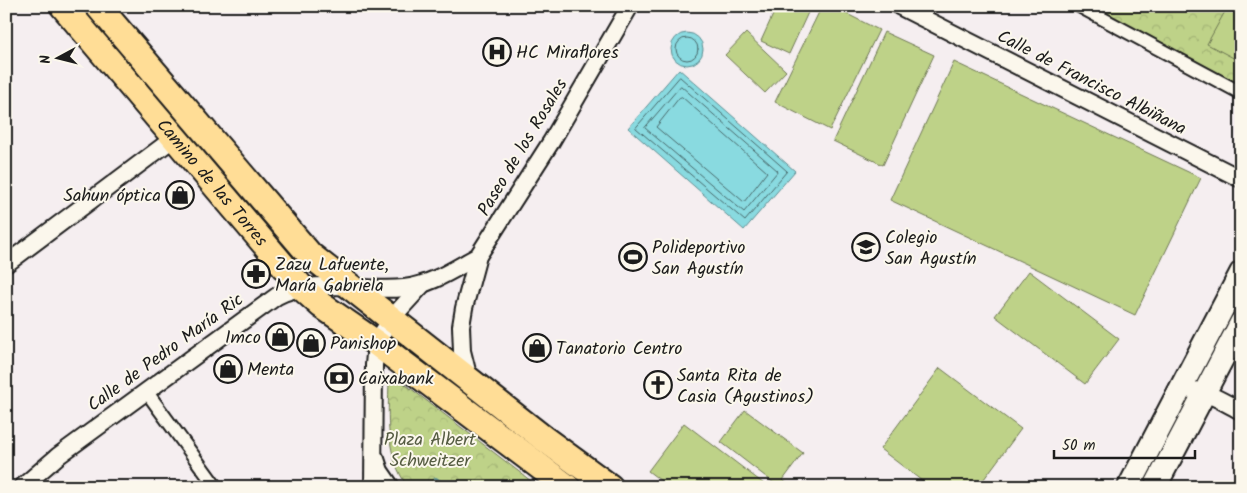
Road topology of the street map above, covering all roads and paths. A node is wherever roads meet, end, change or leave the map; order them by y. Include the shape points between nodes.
1 (63, 6) edge
2 (98, 6) edge
3 (630, 6) edge
4 (899, 6) edge
5 (1078, 6) edge
6 (1241, 93) edge
7 (174, 138) junction
8 (1241, 179) edge
9 (478, 256) junction
10 (6, 264) edge
11 (1241, 274) edge
12 (422, 285) junction
13 (348, 286) junction
14 (302, 288) junction
15 (391, 319) junction
16 (1241, 323) edge
17 (376, 343) junction
18 (468, 379) junction
19 (1180, 390) junction
20 (146, 391) junction
21 (1203, 393) junction
22 (1241, 411) edge
23 (374, 452) junction
24 (22, 487) edge
25 (216, 487) edge
26 (373, 487) edge
27 (391, 487) edge
28 (566, 487) edge
29 (610, 487) edge
30 (1129, 487) edge
31 (1155, 487) edge

1 - 7 main road, Camino de las Torres
2 - 13 main road, Camino de las Torres via 300,245
3 - 9 street, Paseo de los Rosales via 551,142
4 - 8 street, Calle de Francisco Albiñana
5 - 6 street
7 - 10 street
7 - 14 main road, Camino de las Torres
9 - 12 street, Paseo de los Rosales
9 - 18 street, Paseo de los Rosales via 461,326
11 - 19 main road
12 - 13 street, Paseo de los Rosales via 384,289
12 - 15 street, Paseo de los Rosales
13 - 14 street, Calle de Pedro María Ric
13 - 15 main road, Camino de las Torres
14 - 17 main road, Camino de las Torres
14 - 20 street, Calle de Pedro María Ric via 270,300
15 - 17 street
15 - 18 main road, Camino de las Torres
16 - 21 main road
17 - 23 street
17 - 28 main road, Camino de las Torres
18 - 29 main road, Camino de las Torres
19 - 21 street
19 - 30 main road
20 - 24 street, Calle de Pedro María Ric
20 - 25 street
21 - 22 street
21 - 31 main road
23 - 26 street
23 - 27 street via 380,471

